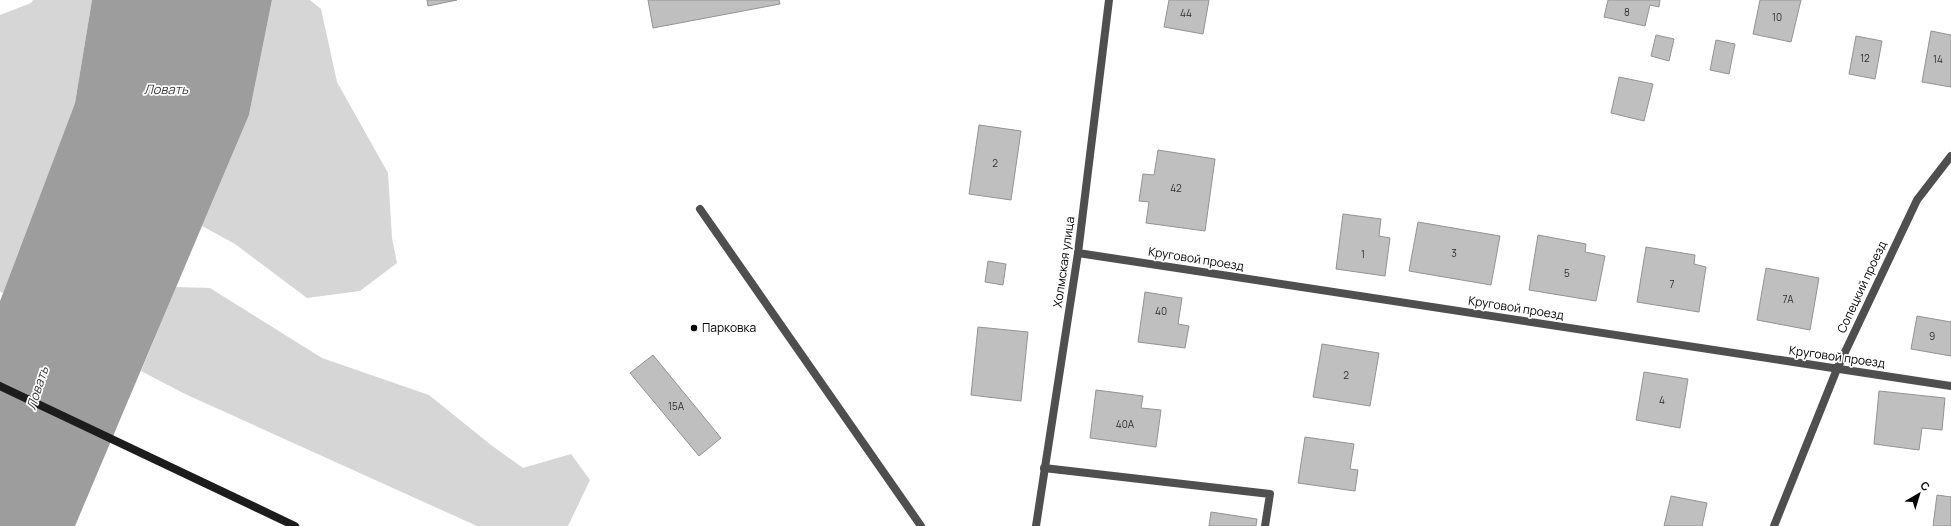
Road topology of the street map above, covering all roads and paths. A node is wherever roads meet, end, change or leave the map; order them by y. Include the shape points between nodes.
1 (1109, 0) edge
2 (1951, 156) edge
3 (700, 209) dead end
4 (1078, 253) junction
5 (1837, 369) junction
6 (0, 386) edge
7 (1951, 386) edge
8 (1044, 468) junction
9 (295, 526) edge
10 (921, 526) edge
11 (1036, 526) edge
12 (1265, 526) edge
13 (1774, 526) edge

1 - 4 street, Холмская улица
2 - 5 street, Сопецкий проезд via 1917,200
3 - 10 street
4 - 5 street, Круговой проезд
4 - 8 street, Холмская улица
5 - 7 street, Круговой проезд
5 - 13 street, Сопецкий проезд
6 - 9 main road
8 - 11 street, Холмская улица
8 - 12 street via 1270,494

